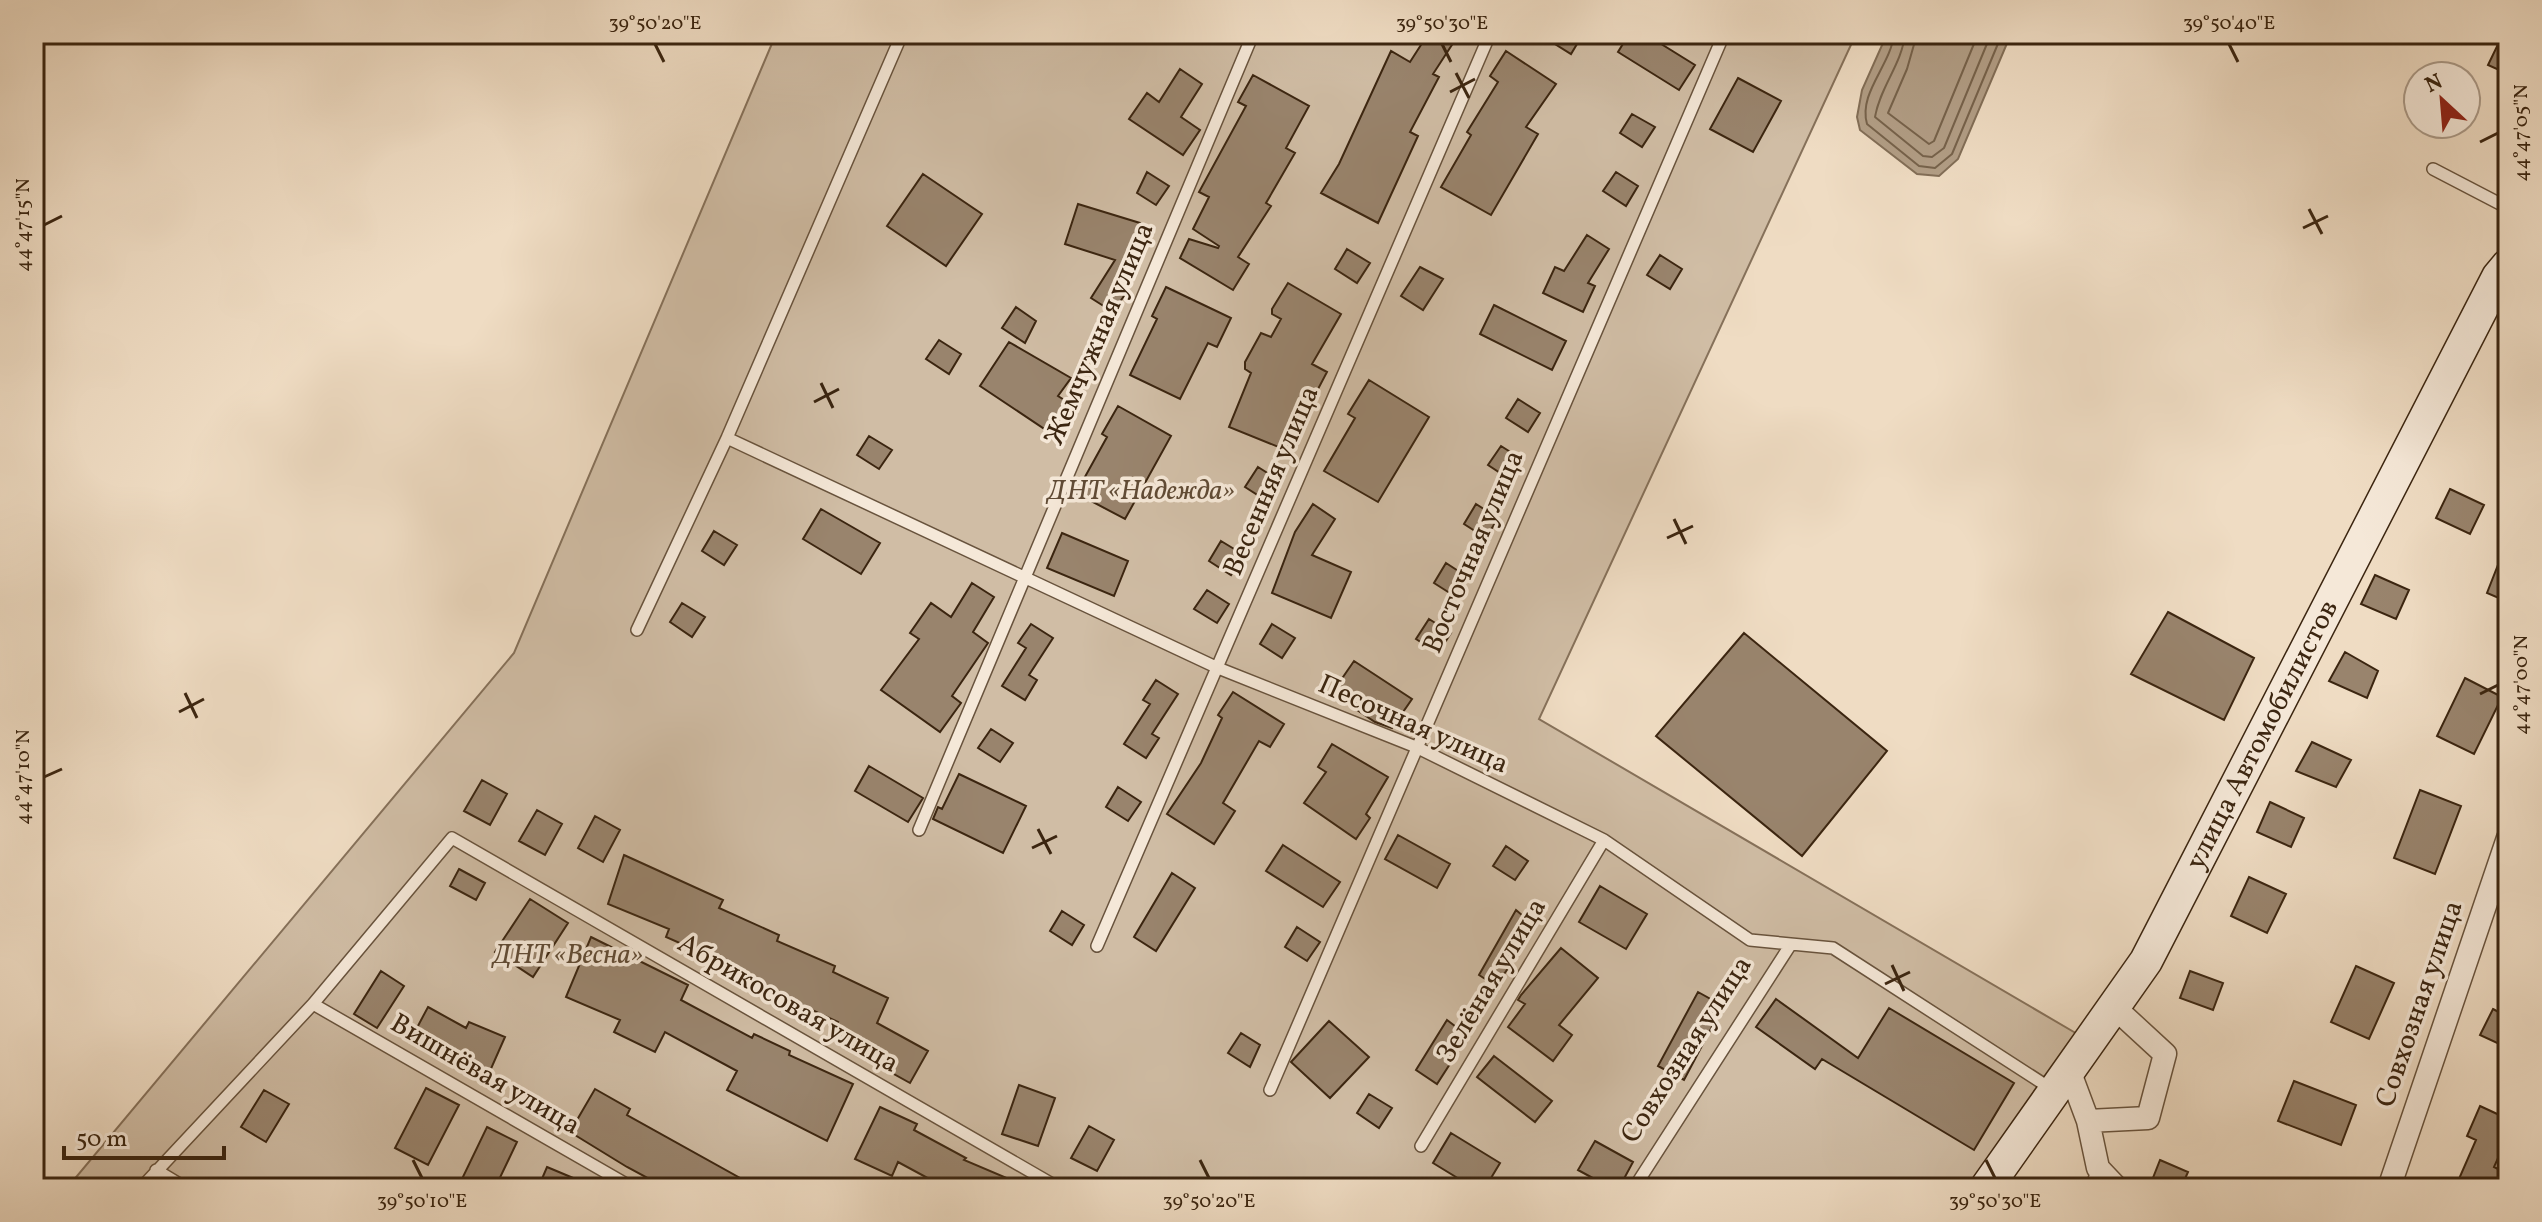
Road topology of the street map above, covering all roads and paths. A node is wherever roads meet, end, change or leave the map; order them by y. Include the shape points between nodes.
1 (902, 34) edge
2 (1253, 34) edge
3 (1490, 34) edge
4 (1724, 34) edge
5 (2433, 169) dead end
6 (2508, 208) edge
7 (2508, 265) edge
8 (727, 438) junction
9 (1024, 575) junction
10 (637, 630) dead end
11 (1218, 668) junction
12 (1416, 747) junction
13 (919, 830) dead end
14 (2508, 838) edge
15 (1604, 840) junction
16 (1791, 944) junction
17 (1097, 946) dead end
18 (313, 1004) junction
19 (2114, 1007) junction
20 (2062, 1080) junction
21 (1270, 1090) dead end
22 (2088, 1121) junction
23 (1421, 1146) dead end
24 (156, 1170) junction
25 (2094, 1178) edge
26 (141, 1188) edge
27 (186, 1188) edge
28 (633, 1188) edge
29 (1059, 1188) edge
30 (1634, 1188) edge
31 (1986, 1188) edge
32 (2117, 1188) edge
33 (2389, 1188) edge

1 - 8 lane
2 - 9 lane, Жемчужная улица
3 - 11 lane, Весенняя улица
4 - 12 lane, Восточная улица
5 - 6 lane
7 - 19 street, улица Автомобилистов via 2146,961
8 - 9 lane, Песочная улица
8 - 10 lane
9 - 11 lane, Песочная улица
9 - 13 lane, Жемчужная улица
11 - 12 lane, Песочная улица
11 - 17 lane, Весенняя улица
12 - 15 lane, Песочная улица
12 - 21 lane, Восточная улица
14 - 33 street, Совхозная улица
15 - 16 lane, Песочная улица via 1750,940
15 - 23 lane, Зелёная улица
16 - 20 lane, Песочная улица via 1833,948
16 - 30 lane, Совхозная улица
18 - 24 lane
18 - 28 lane, Вишнёвая улица
18 - 29 lane, Абрикосовая улица via 452,838
19 - 20 street, улица Автомобилистов
19 - 22 street via 2165,1054 2148,1118
20 - 22 street
20 - 31 street, улица Автомобилистов
22 - 25 street
24 - 26 lane
24 - 27 lane
25 - 32 street

